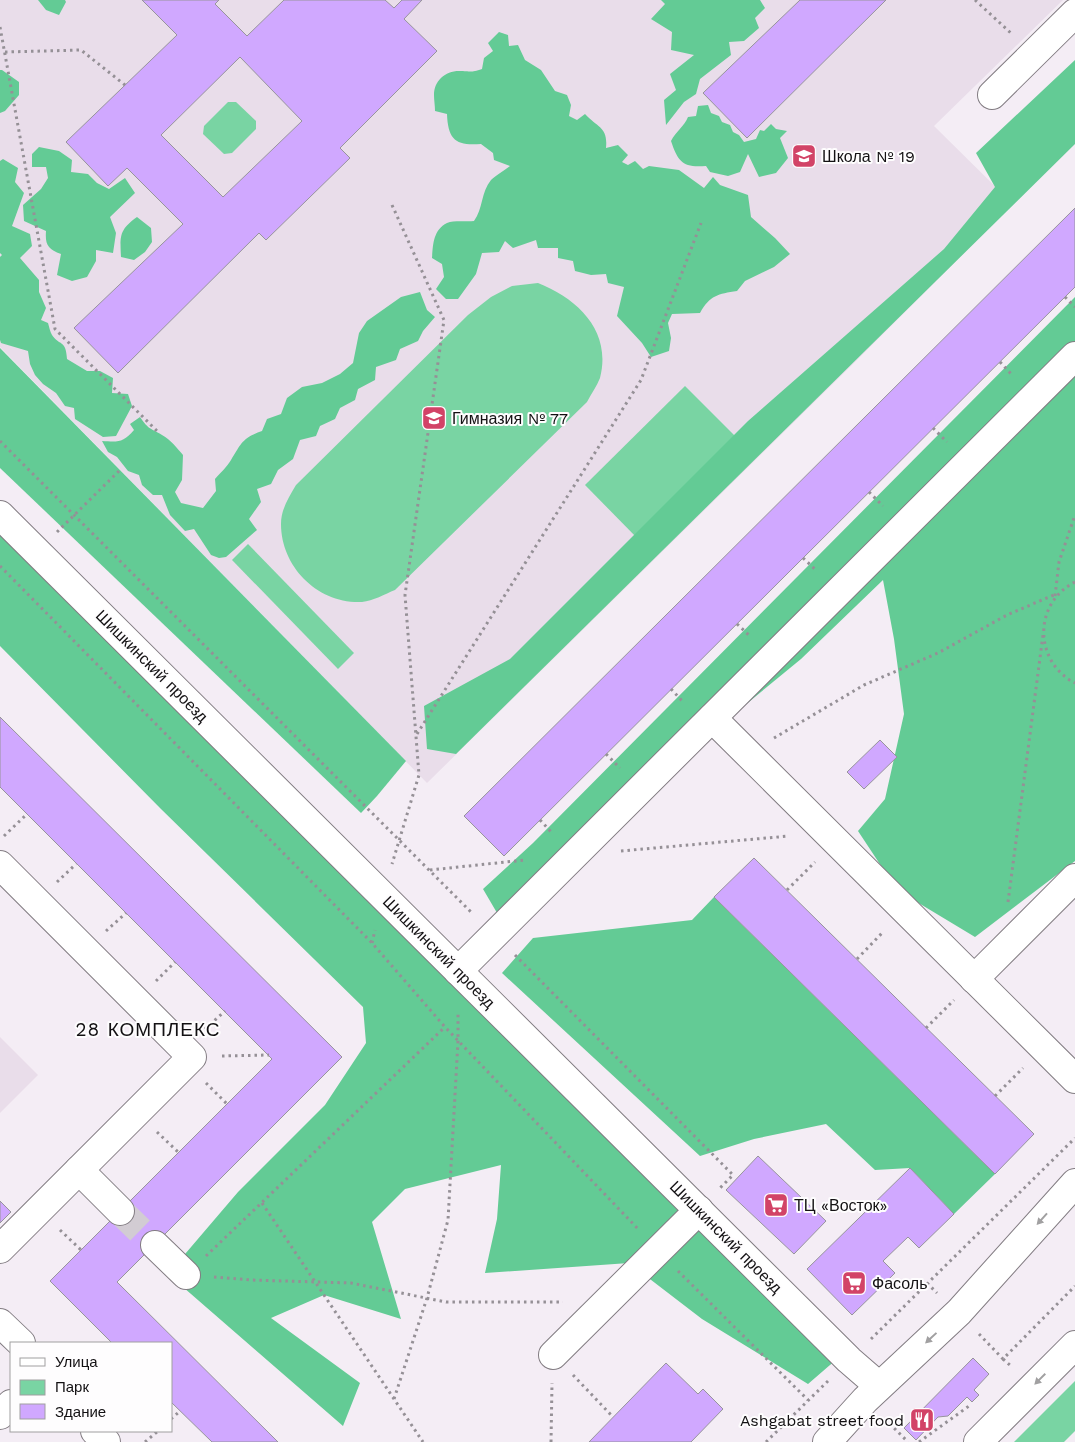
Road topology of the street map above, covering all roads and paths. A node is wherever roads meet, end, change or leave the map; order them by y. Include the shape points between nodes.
1 (975, 0) edge
2 (1075, 13) edge
3 (0, 27) edge
4 (1014, 36) dead end
5 (5, 52) junction
6 (125, 84) dead end
7 (992, 95) dead end
8 (392, 205) dead end
9 (701, 224) dead end
10 (1065, 297) dead end
11 (1075, 307) edge
12 (1075, 356) edge
13 (159, 433) dead end
14 (0, 441) edge
15 (121, 469) dead end
16 (0, 515) edge
17 (75, 515) junction
18 (1075, 516) edge
19 (0, 566) edge
20 (1075, 582) edge
21 (1056, 594) junction
22 (1054, 598) junction
23 (1043, 635) junction
24 (1075, 683) edge
25 (712, 718) junction
26 (416, 736) junction
27 (748, 753) junction
28 (27, 814) dead end
29 (831, 836) junction
30 (0, 839) edge
31 (400, 840) junction
32 (574, 856) junction
33 (526, 860) dead end
34 (0, 865) edge
35 (430, 870) junction
36 (1075, 878) edge
37 (787, 890) dead end
38 (1008, 902) dead end
39 (905, 910) junction
40 (495, 935) junction
41 (857, 959) dead end
42 (458, 971) junction
43 (974, 979) junction
44 (445, 1027) junction
45 (926, 1028) dead end
46 (458, 1041) junction
47 (1043, 1048) junction
48 (269, 1055) dead end
49 (192, 1057) junction
50 (1075, 1079) edge
51 (996, 1096) dead end
52 (1075, 1138) edge
53 (80, 1170) junction
54 (1075, 1183) edge
55 (719, 1189) dead end
56 (262, 1203) junction
57 (699, 1210) junction
58 (120, 1211) tunnel mouth
59 (155, 1245) tunnel mouth
60 (0, 1249) edge
61 (658, 1251) junction
62 (186, 1275) junction
63 (315, 1281) junction
64 (1075, 1286) edge
65 (427, 1298) junction
66 (610, 1299) junction
67 (0, 1323) edge
68 (20, 1342) edge
69 (1016, 1345) dead end
70 (1075, 1345) edge
71 (553, 1355) junction
72 (849, 1360) junction
73 (879, 1386) junction
74 (394, 1399) junction
75 (808, 1400) junction
76 (10, 1405) edge
77 (970, 1406) dead end
78 (180, 1411) dead end
79 (0, 1415) edge
80 (172, 1417) edge
81 (613, 1417) dead end
82 (96, 1432) edge
83 (157, 1432) edge
84 (903, 1436) dead end
85 (768, 1441) edge
86 (106, 1442) edge
87 (145, 1442) edge
88 (423, 1442) edge
89 (551, 1442) edge
90 (827, 1442) edge
91 (908, 1442) edge
92 (919, 1442) edge
93 (978, 1442) edge

1 - 4 path
2 - 7 street
3 - 5 path
5 - 6 path via 81,50
5 - 13 path via 55,329
8 - 26 path via 444,320 405,596
9 - 26 path via 641,380
10 - 11 path
12 - 25 street
14 - 17 path
15 - 17 path
16 - 42 street, Шишкинский проезд
17 - 31 path
18 - 21 path via 1059,562
19 - 44 path via 372,943
20 - 22 path
21 - 22 path
21 - 27 path via 1007,615 938,653 864,685
22 - 23 path via 1046,616
23 - 24 path via 1047,653 1057,669
23 - 38 path
25 - 27 street
25 - 32 street
26 - 31 path via 419,774
27 - 29 street
28 - 30 path
29 - 32 path
29 - 37 path
29 - 39 street
31 - 35 path
32 - 40 street
33 - 35 path
34 - 49 street
35 - 40 path
36 - 43 street
39 - 41 path
39 - 43 street
40 - 42 street
40 - 55 path via 733,1175
42 - 57 street, Шишкинский проезд
43 - 45 path
43 - 47 street
44 - 46 path
44 - 56 path
46 - 61 path
46 - 65 path via 448,1220
47 - 50 street
47 - 51 path
48 - 49 path
49 - 53 street
52 - 72 path
53 - 58 street
53 - 60 street
54 -> 73 street via 959,1312
56 - 62 path
56 - 63 path
57 - 61 street
57 - 72 street, Шишкинский проезд
59 - 62 street
61 - 66 street
61 - 75 path
62 - 63 path
63 - 65 path via 352,1283
63 - 74 path
64 - 69 path
65 - 66 path via 446,1302 553,1303
65 - 74 path
66 - 71 street
67 - 68 street
70 -> 93 street
71 - 81 path
71 - 89 path
72 - 73 street, Шишкинский проезд
72 - 75 path
73 - 90 street
74 - 88 path
75 - 85 path
76 - 79 street
77 - 92 path
78 - 80 path
82 - 86 street
83 - 87 path
84 - 91 path

